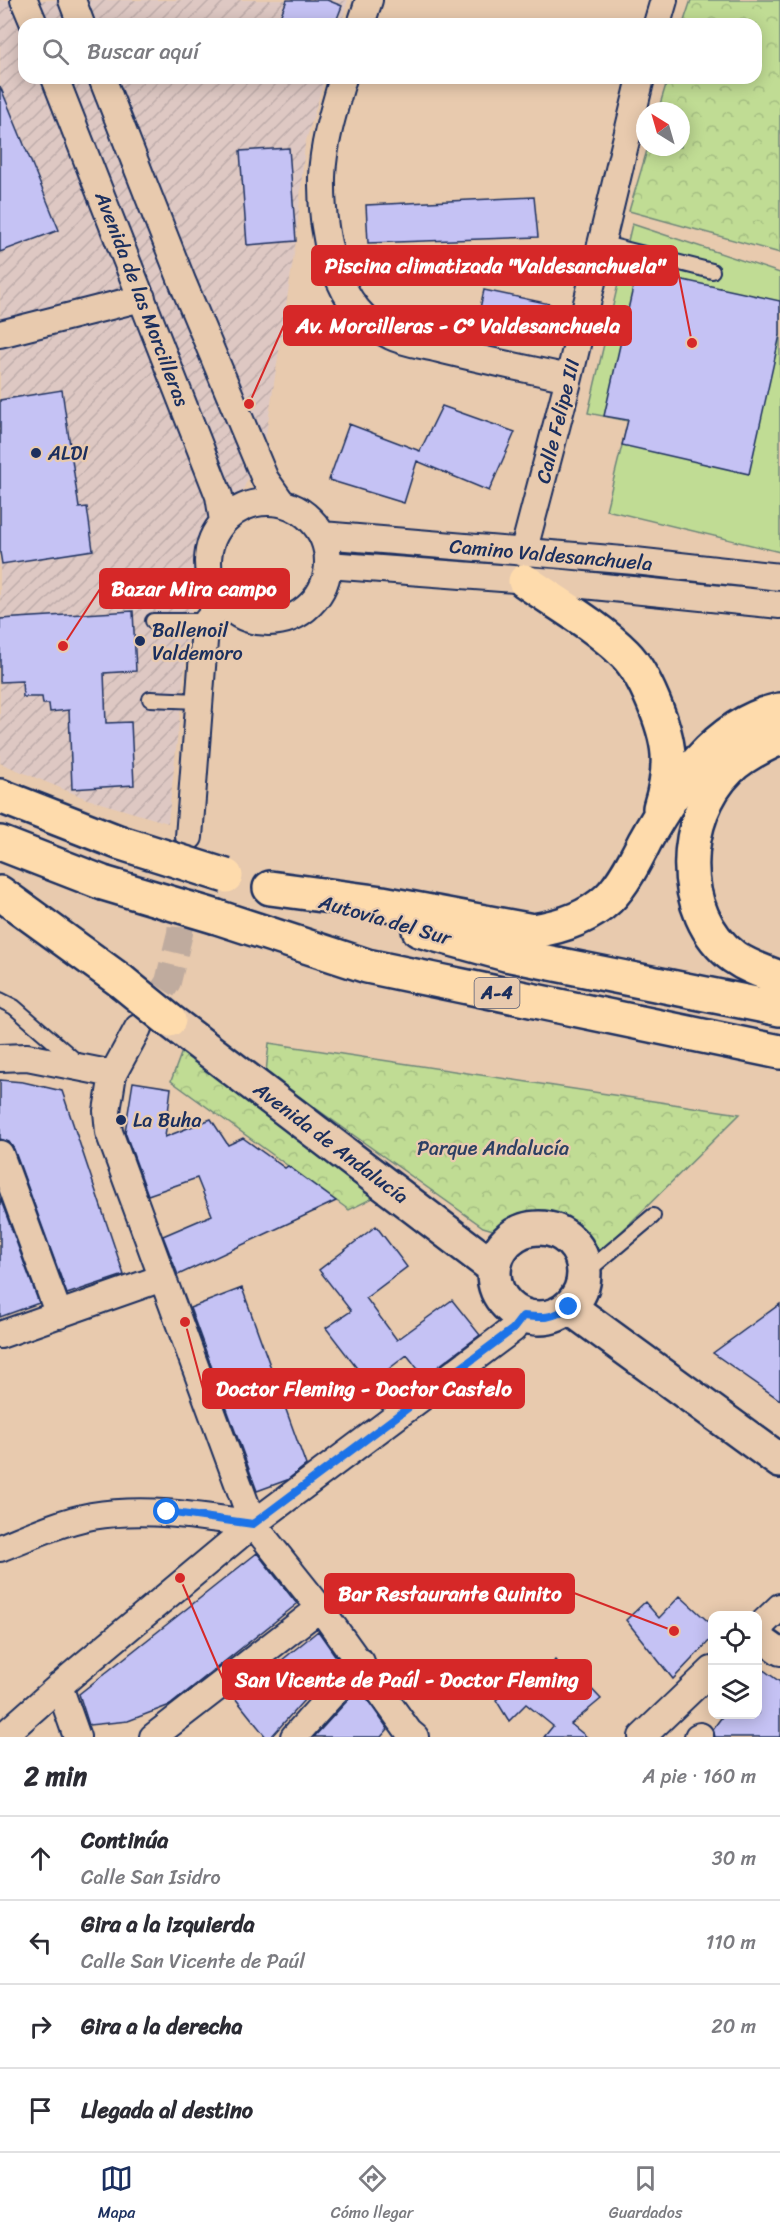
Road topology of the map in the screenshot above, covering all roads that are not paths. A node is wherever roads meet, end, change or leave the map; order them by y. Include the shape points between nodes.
1 (24, 0) edge
2 (72, 0) edge
3 (369, 0) edge
4 (664, 0) edge
5 (31, 18) edge
6 (79, 18) edge
7 (363, 18) edge
8 (659, 18) edge
9 (57, 84) edge
10 (104, 84) edge
11 (341, 84) edge
12 (640, 84) edge
13 (600, 243) junction
14 (712, 272) dead end
15 (142, 298) junction
16 (0, 334) edge
17 (569, 378) junction
18 (282, 503) junction
19 (223, 522) junction
20 (322, 535) junction
21 (328, 565) junction
22 (524, 567) junction
23 (780, 577) edge
24 (780, 605) edge
25 (215, 612) junction
26 (153, 621) dead end
27 (150, 699) dead end
28 (198, 701) junction
29 (780, 710) edge
30 (780, 738) edge
31 (0, 796) edge
32 (653, 827) junction
33 (189, 837) tunnel mouth
34 (0, 843) edge
35 (270, 888) junction
36 (0, 893) edge
37 (780, 978) edge
38 (0, 1000) edge
39 (780, 1009) edge
40 (169, 1020) joint
41 (138, 1028) tunnel mouth
42 (780, 1052) edge
43 (0, 1058) edge
44 (83, 1067) junction
45 (113, 1074) junction
46 (0, 1155) edge
47 (653, 1216) dead end
48 (493, 1267) junction
49 (162, 1278) junction
50 (577, 1293) junction
51 (59, 1315) junction
52 (523, 1316) junction
53 (0, 1335) edge
54 (780, 1461) edge
55 (253, 1524) junction
56 (0, 1548) edge
57 (780, 1607) edge
58 (320, 1608) junction
59 (768, 1641) edge
60 (361, 1662) junction
61 (708, 1674) edge
62 (59, 1686) junction
63 (410, 1735) edge
64 (2, 1737) edge
65 (77, 1737) edge
66 (153, 1737) edge
67 (294, 1737) edge
68 (642, 1737) edge

1 - 5 street
2 - 6 street
3 - 7 street
4 - 8 street
9 - 15 street, Avenida de las Morcilleras
10 - 18 street via 265,479
11 - 17 street via 322,175 324,219 335,268 357,310 392,337
12 - 13 street, Calle Felipe III
13 - 14 lane
13 - 17 street, Calle Felipe III
15 - 16 street
15 - 19 street, Avenida de las Morcilleras via 219,496
17 - 22 street, Calle Felipe III
18 - 19 street via 250,504
18 - 20 street via 312,520
19 - 25 street via 208,554
20 - 21 street
20 - 22 street, Camino Valdesanchuela
21 - 22 street, Camino Valdesanchuela
21 - 25 street via 324,584 313,602 297,614 279,621 258,621
22 - 23 street, Camino Valdesanchuela via 635,561
22 - 24 street, Camino Valdesanchuela
22 - 32 highway via 627,655 646,686 659,715 668,754 665,794
25 - 26 lane
25 - 28 street
27 - 28 lane
28 - 33 street
29 - 32 highway via 739,726 712,746
30 - 37 highway via 729,768 709,794 695,829 692,859 693,888 702,917 715,937 733,956
31 - 35 highway, Autovía del Sur / A-4, bridge via 118,842
32 - 35 highway via 609,899 558,927 533,931 382,903
34 - 42 highway, A-4, bridge via 103,883 367,966
35 - 39 highway, Autovía del Sur / A-4 via 506,954
36 - 40 highway, bridge
38 - 44 lane via 14,1007
40 - 48 street, Avenida de Andalucía
41 - 45 street
43 - 44 street via 27,1057
44 - 45 street
45 - 49 street via 107,1111 109,1132
46 - 51 street
47 - 50 lane via 590,1269
48 - 50 street via 505,1241 518,1232 543,1227 559,1231 572,1241 582,1257
48 - 52 street via 495,1287 503,1303
49 - 51 street
49 - 55 street
50 - 52 street via 561,1313 545,1318
50 - 54 street
51 - 53 street
52 - 55 street via 513,1329
55 - 56 street via 167,1512 126,1512 47,1529
55 - 58 street
55 - 62 street
57 - 59 street
58 - 60 street
58 - 66 street
60 - 63 street
60 - 67 street
61 - 68 street
62 - 64 street
62 - 65 street

